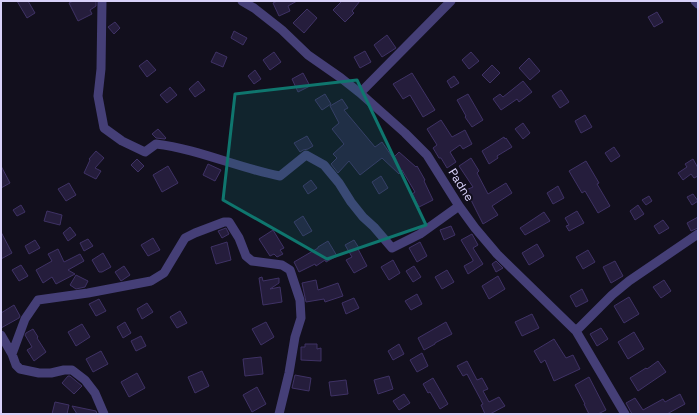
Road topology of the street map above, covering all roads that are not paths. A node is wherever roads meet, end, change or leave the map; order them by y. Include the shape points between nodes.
1 (102, 1) edge
2 (242, 1) edge
3 (451, 1) edge
4 (695, 1) edge
5 (698, 4) edge
6 (256, 5) edge
7 (360, 93) junction
8 (459, 206) junction
9 (698, 234) edge
10 (576, 331) junction
11 (1, 335) edge
12 (12, 354) junction
13 (104, 414) edge
14 (279, 414) edge
15 (625, 414) edge

1 - 8 street via 98,96 104,128 122,141 145,152 156,144 172,146 280,176 306,155 324,165 363,217 392,248 420,234
2 - 6 street, Padne
3 - 7 street
4 - 5 street
6 - 7 street, Padne via 308,55
7 - 8 street, Padne via 427,155
8 - 10 street, Padne via 497,254
9 - 10 street via 612,295
10 - 15 street, Padne
11 - 12 street
12 - 13 street via 20,369 39,373 72,370 85,380 95,393
12 - 14 street via 25,319 38,300 88,294 151,281 164,273 185,238 229,222 240,238 246,256 252,261 282,265 290,270 300,300 301,318

